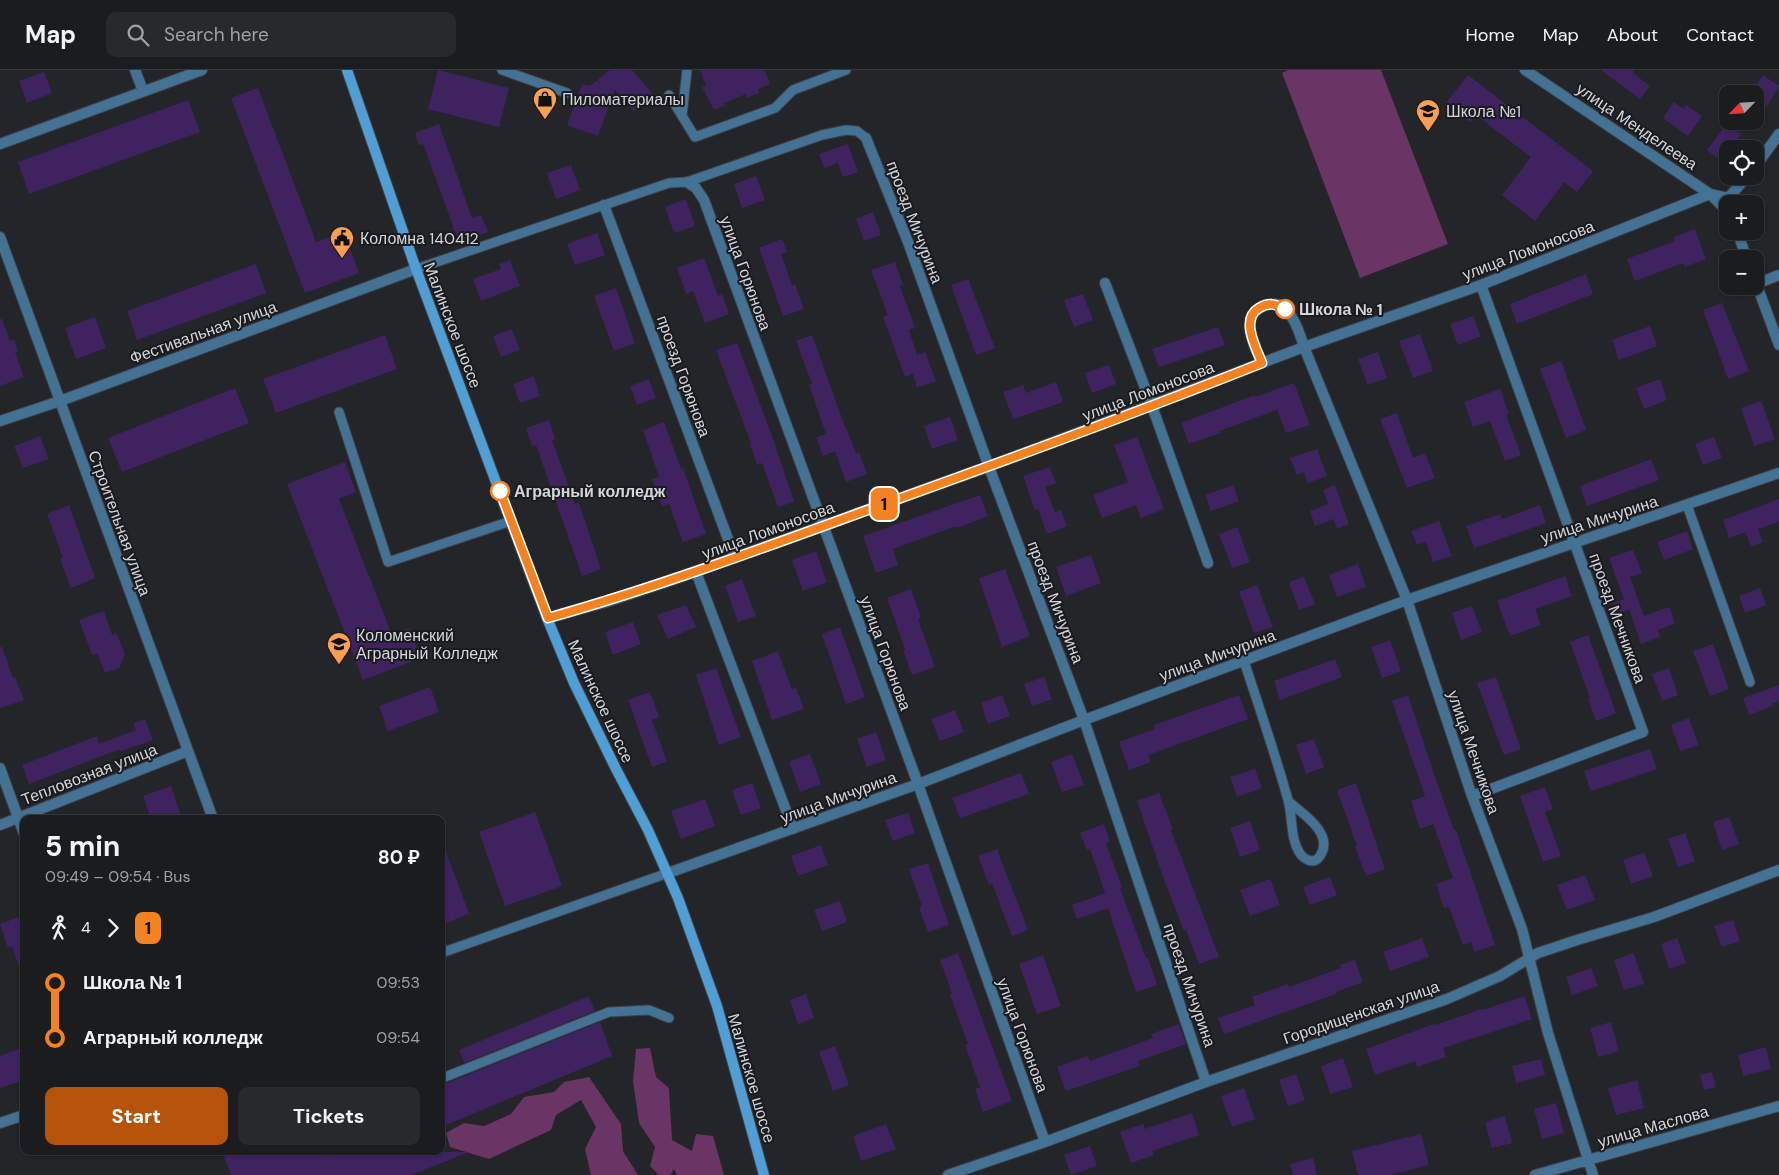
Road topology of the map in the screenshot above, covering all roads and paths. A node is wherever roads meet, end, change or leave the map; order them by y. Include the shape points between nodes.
1 (135, 70) edge
2 (202, 70) edge
3 (347, 70) edge
4 (502, 70) edge
5 (687, 70) edge
6 (846, 70) edge
7 (1525, 70) edge
8 (519, 73) edge
9 (142, 91) junction
10 (567, 93) dead end
11 (669, 95) dead end
12 (682, 116) junction
13 (1779, 134) edge
14 (866, 138) joint
15 (0, 144) edge
16 (1764, 155) edge
17 (686, 182) junction
18 (1740, 185) edge
19 (1710, 194) junction
20 (1719, 203) edge
21 (604, 205) junction
22 (0, 237) edge
23 (416, 269) junction
24 (1779, 275) edge
25 (1764, 280) edge
26 (1105, 282) dead end
27 (1481, 285) junction
28 (1761, 295) edge
29 (1779, 345) edge
30 (1304, 347) junction
31 (1262, 363) junction
32 (60, 401) junction
33 (1152, 406) junction
34 (339, 412) dead end
35 (0, 421) edge
36 (989, 467) junction
37 (1779, 473) edge
38 (1687, 505) junction
39 (511, 521) junction
40 (823, 526) junction
41 (1575, 542) junction
42 (735, 558) junction
43 (1208, 563) dead end
44 (696, 572) junction
45 (1407, 600) junction
46 (548, 618) junction
47 (1244, 661) junction
48 (1750, 682) dead end
49 (1084, 720) junction
50 (188, 751) junction
51 (0, 768) edge
52 (918, 784) junction
53 (1472, 796) junction
54 (1289, 802) junction
55 (26, 815) edge
56 (212, 815) edge
57 (18, 818) junction
58 (20, 823) edge
59 (0, 825) edge
60 (793, 829) junction
61 (1779, 870) edge
62 (668, 873) junction
63 (445, 952) edge
64 (1529, 958) junction
65 (669, 1018) dead end
66 (445, 1077) edge
67 (1206, 1082) junction
68 (1779, 1106) edge
69 (20, 1116) edge
70 (0, 1123) edge
71 (1045, 1142) junction
72 (1590, 1160) junction
73 (764, 1175) edge
74 (948, 1175) edge
75 (1535, 1175) edge
76 (1593, 1175) edge

1 - 9 street
2 - 9 street
3 - 23 main road, Малинское шоссе
4 - 8 lane
5 - 12 lane
6 - 12 lane via 793,90 775,108 695,137
7 - 19 street, улица Менделеева
8 - 10 lane
9 - 15 street
11 - 12 lane
13 - 16 street
14 - 17 lane via 857,131 838,131
14 - 36 street, проезд Мичурина via 908,242
17 - 21 lane via 669,183
17 - 40 street, улица Горюнова via 696,188 704,200
18 - 19 street, улица Ломоносова via 1728,198
19 - 20 street, улица Менделеева
19 - 27 street, улица Ломоносова
21 - 23 lane
21 - 42 street, проезд Горюнова
22 - 32 street, Строительная улица
23 - 32 street, Фестивальная улица
23 - 39 main road, Малинское шоссе
24 - 25 street
26 - 33 street
27 - 30 street, улица Ломоносова
27 - 41 street, проезд Мечникова
28 - 29 street
30 - 31 street, улица Ломоносова
30 - 31 street, улица Мечникова via 1298,329 1285,309 1274,304 1266,305 1256,310 1251,318 1252,335
30 - 45 street, улица Мечникова
31 - 33 street, улица Ломоносова
32 - 35 street, Фестивальная улица
32 - 50 street, Строительная улица
33 - 36 street, улица Ломоносова
33 - 43 street
34 - 39 lane via 388,562
36 - 40 street, улица Ломоносова
36 - 49 street, проезд Мичурина
37 - 38 street, улица Мичурина
38 - 41 street, улица Мичурина
38 - 48 lane
39 - 46 main road, Малинское шоссе
40 - 42 street, улица Ломоносова
40 - 52 street, улица Горюнова
41 - 45 street, улица Мичурина
41 - 53 street, проезд Мечникова via 1644,732
42 - 44 street, улица Ломоносова
44 - 46 street, улица Ломоносова
44 - 60 street
45 - 47 street, улица Мичурина
45 - 53 street, улица Мечникова
46 - 62 main road, Малинское шоссе via 574,683
47 - 49 street, улица Мичурина
47 - 54 lane
49 - 52 street, улица Мичурина
49 - 67 street, проезд Мичурина
50 - 55 street, Тепловозная улица
50 - 56 street, Строительная улица
51 - 57 street
52 - 60 street, улица Мичурина
52 - 71 street, улица Горюнова
53 - 64 street, улица Мечникова via 1522,929
54 - 54 lane via 1299,852 1310,861 1318,860 1323,844 1318,827
57 - 58 street
57 - 59 street, Тепловозная улица
60 - 62 street, улица Мичурина
61 - 64 street, Городищенская улица via 1654,917
62 - 63 lane
62 - 73 main road, Малинское шоссе via 717,1006
64 - 67 street, Городищенская улица via 1500,976 1447,999
64 - 72 street, улица Мечникова via 1548,1034
65 - 66 lane via 649,1010 609,1012
67 - 71 street, Городищенская улица
68 - 72 street, улица Маслова
69 - 70 street
71 - 74 street, Городищенская улица
72 - 75 street, улица Маслова
72 - 76 street, улица Мечникова

